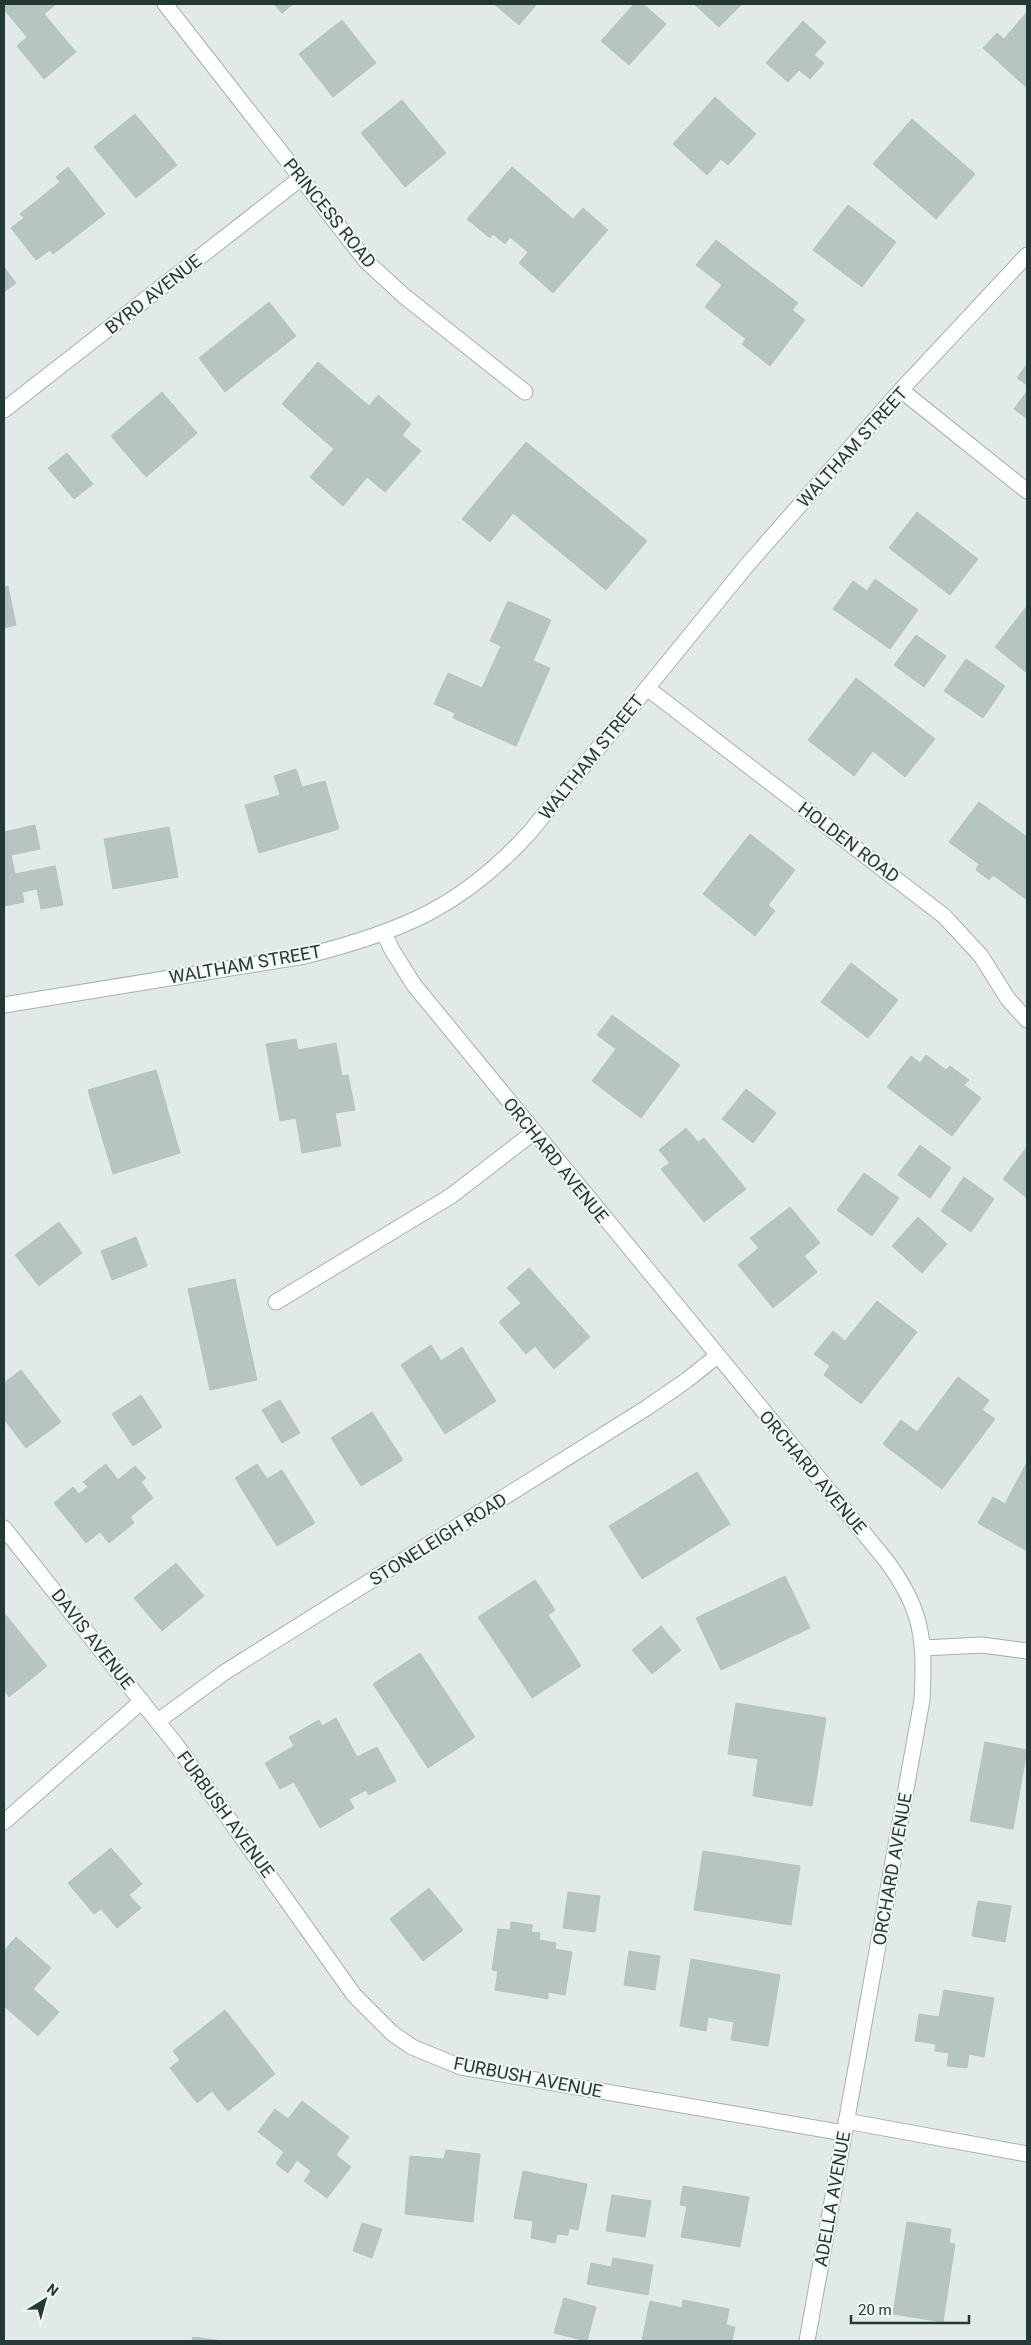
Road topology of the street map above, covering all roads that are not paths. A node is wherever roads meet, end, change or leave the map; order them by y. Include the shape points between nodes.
1 (165, 4) edge
2 (301, 178) junction
3 (1027, 255) edge
4 (901, 390) junction
5 (526, 392) dead end
6 (4, 410) edge
7 (1027, 491) edge
8 (647, 688) junction
9 (384, 933) junction
10 (4, 1005) edge
11 (1027, 1020) edge
12 (534, 1132) junction
13 (276, 1302) dead end
14 (717, 1356) junction
15 (4, 1528) edge
16 (923, 1648) junction
17 (1027, 1651) edge
18 (142, 1701) junction
19 (158, 1721) junction
20 (4, 1822) edge
21 (845, 2127) junction
22 (1027, 2154) edge
23 (807, 2341) edge

1 - 2 street, PRINCESS ROAD
2 - 5 street, PRINCESS ROAD via 377,272
2 - 6 street, BYRD AVENUE
3 - 4 street, WALTHAM STREET
4 - 7 street
4 - 8 street, WALTHAM STREET via 754,557
8 - 9 street, WALTHAM STREET via 530,832 493,871 435,910
8 - 11 street, HOLDEN ROAD via 944,916 981,956 1008,999
9 - 10 street, WALTHAM STREET via 306,956
9 - 12 street, ORCHARD AVENUE via 414,985
12 - 13 street via 451,1196
12 - 14 street, ORCHARD AVENUE
14 - 16 street, ORCHARD AVENUE via 900,1578 912,1599
14 - 19 street, STONELEIGH ROAD via 648,1407 224,1672
15 - 18 street, DAVIS AVENUE
16 - 17 street via 982,1645
16 - 21 street, ORCHARD AVENUE via 918,1731
18 - 19 street, FURBUSH AVENUE
18 - 20 street, DAVIS AVENUE
19 - 21 street, FURBUSH AVENUE via 354,1995 412,2047 461,2066
21 - 22 street, ADELLA AVENUE
21 - 23 street, ADELLA AVENUE

